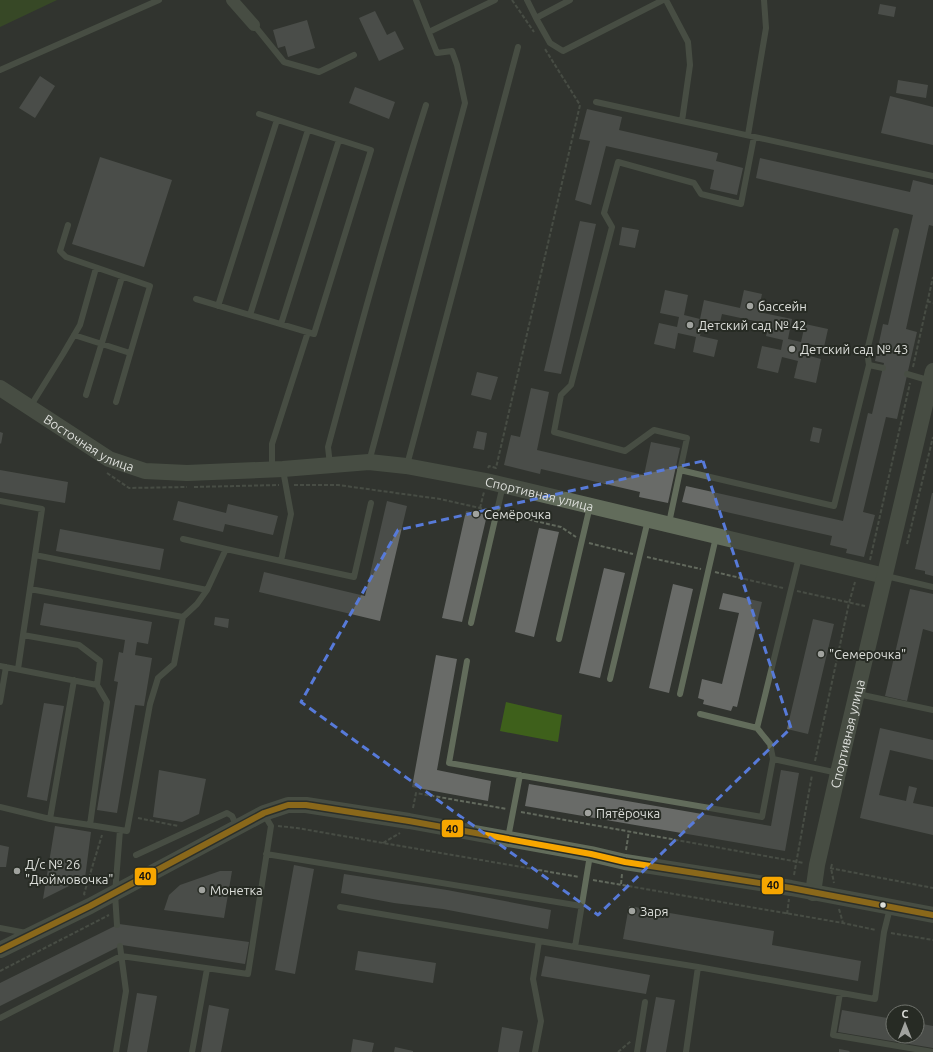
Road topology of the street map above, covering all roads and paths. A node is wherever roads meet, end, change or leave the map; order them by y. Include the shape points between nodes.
1 (159, 0) edge
2 (232, 0) edge
3 (416, 0) edge
4 (495, 0) edge
5 (527, 0) edge
6 (570, 0) edge
7 (664, 0) edge
8 (764, 0) edge
9 (536, 18) junction
10 (254, 25) joint
11 (429, 32) junction
12 (518, 47) dead end
13 (354, 55) dead end
14 (0, 70) edge
15 (560, 73) dead end
16 (596, 102) dead end
17 (426, 105) dead end
18 (259, 114) dead end
19 (277, 120) junction
20 (682, 121) junction
21 (308, 130) junction
22 (751, 136) junction
23 (339, 140) junction
24 (933, 176) edge
25 (68, 225) dead end
26 (896, 230) dead end
27 (96, 268) junction
28 (122, 277) junction
29 (933, 277) edge
30 (196, 299) dead end
31 (927, 301) junction
32 (933, 303) edge
33 (218, 306) junction
34 (250, 315) junction
35 (281, 324) junction
36 (308, 332) junction
37 (74, 335) junction
38 (102, 344) junction
39 (130, 354) junction
40 (869, 365) junction
41 (882, 368) dead end
42 (910, 375) junction
43 (932, 376) edge
44 (0, 388) edge
45 (86, 395) dead end
46 (116, 402) dead end
47 (30, 406) junction
48 (369, 462) junction
49 (330, 465) junction
50 (406, 466) junction
51 (277, 469) junction
52 (103, 470) dead end
53 (680, 470) junction
54 (187, 473) joint
55 (486, 481) junction
56 (286, 485) junction
57 (503, 485) junction
58 (0, 501) edge
59 (371, 503) dead end
60 (590, 506) junction
61 (480, 508) junction
62 (496, 512) junction
63 (648, 520) junction
64 (669, 524) junction
65 (717, 536) junction
66 (183, 539) dead end
67 (582, 541) junction
68 (226, 549) junction
69 (35, 555) junction
70 (639, 555) junction
71 (799, 555) junction
72 (281, 561) junction
73 (709, 571) junction
74 (863, 571) junction
75 (885, 576) junction
76 (933, 587) edge
77 (30, 589) junction
78 (207, 590) junction
79 (791, 590) junction
80 (849, 603) junction
81 (183, 617) junction
82 (471, 623) dead end
83 (23, 635) junction
84 (559, 639) dead end
85 (467, 660) dead end
86 (3, 666) edge
87 (18, 669) junction
88 (610, 679) dead end
89 (74, 680) junction
90 (97, 685) junction
91 (680, 694) dead end
92 (857, 694) junction
93 (0, 702) edge
94 (933, 710) edge
95 (700, 714) dead end
96 (757, 728) junction
97 (773, 760) junction
98 (813, 768) junction
99 (838, 773) junction
100 (520, 775) junction
101 (0, 807) edge
102 (513, 810) junction
103 (264, 813) junction
104 (50, 819) junction
105 (410, 821) junction
106 (90, 825) junction
107 (104, 827) junction
108 (236, 828) junction
109 (120, 830) junction
110 (508, 838) junction
111 (383, 843) dead end
112 (266, 854) junction
113 (591, 854) junction
114 (136, 855) dead end
115 (797, 862) junction
116 (817, 865) junction
117 (791, 888) junction
118 (933, 888) edge
119 (813, 893) junction
120 (114, 894) junction
121 (90, 906) junction
122 (581, 906) junction
123 (340, 907) dead end
124 (890, 907) junction
125 (787, 914) dead end
126 (933, 915) edge
127 (98, 922) dead end
128 (117, 925) dead end
129 (0, 928) edge
130 (31, 934) junction
131 (539, 941) junction
132 (120, 946) dead end
133 (575, 947) junction
134 (0, 950) edge
135 (120, 956) junction
136 (698, 967) junction
137 (207, 969) junction
138 (840, 993) junction
139 (646, 1002) dead end
140 (0, 1018) edge
141 (640, 1033) junction
142 (116, 1052) edge
143 (192, 1052) edge
144 (535, 1052) edge
145 (618, 1052) edge
146 (637, 1052) edge
147 (686, 1052) edge
148 (933, 1052) edge

1 - 14 lane
2 - 10 street
3 - 11 lane
4 - 11 lane
5 - 9 lane
6 - 9 lane
7 - 9 lane via 563,51 550,43
7 - 20 lane via 688,42 690,65
8 - 22 lane via 766,28
10 - 13 lane via 284,62 319,72
11 - 48 lane via 437,54 452,51 458,66 465,103
12 - 50 lane
15 - 55 path via 580,106 496,468 489,466
16 - 20 lane
17 - 49 lane via 404,172 328,447
18 - 19 lane
19 - 21 lane
19 - 33 lane
20 - 22 lane
21 - 23 lane
21 - 34 lane
22 - 24 lane
22 - 53 lane via 741,204 702,194 694,183 618,162 604,213 612,227 571,385 561,395 554,432 624,451 654,430 687,438
23 - 35 lane
23 - 36 lane via 371,150 314,334
25 - 27 lane via 60,251 66,258
26 - 40 lane via 867,351
27 - 28 lane
27 - 37 lane via 80,325
28 - 38 lane
28 - 39 lane via 150,286
29 - 31 path
30 - 33 lane
31 - 32 path
31 - 42 path
33 - 34 lane
34 - 35 lane
35 - 36 lane
36 - 51 lane via 272,444
37 - 38 lane
37 - 47 lane
38 - 39 lane
38 - 45 lane
39 - 46 lane
40 - 41 lane
40 - 53 lane via 834,506
42 - 43 lane
42 - 74 path via 871,559
43 - 75 street, Спортивная улица
44 - 47 street, Восточная улица
47 - 54 street, Восточная улица via 109,459 145,471
48 - 49 street, Спортивная улица
48 - 50 street, Спортивная улица
49 - 51 street, Спортивная улица
50 - 55 street, Спортивная улица
51 - 54 street, Спортивная улица
51 - 56 lane
52 - 56 path via 129,488
53 - 64 lane
55 - 57 street, Спортивная улица
55 - 61 path
56 - 61 path via 338,485 440,499
56 - 72 lane via 291,514
57 - 60 street, Спортивная улица
57 - 62 lane
58 - 69 lane via 42,509
59 - 72 lane via 354,577
60 - 63 street, Спортивная улица
60 - 67 lane
61 - 62 path
62 - 67 path via 561,527
62 - 82 lane
63 - 64 street, Спортивная улица
63 - 70 lane
64 - 65 street, Спортивная улица
65 - 71 street, Спортивная улица
65 - 73 lane
66 - 68 lane
67 - 70 path
67 - 84 lane
68 - 72 lane
68 - 78 lane
69 - 77 lane
69 - 78 lane
70 - 73 path
70 - 88 lane
71 - 74 street, Спортивная улица
71 - 79 lane
73 - 79 path
73 - 91 lane
74 - 75 street, Спортивная улица
74 - 80 path via 853,585
75 - 76 lane
75 - 92 street, Спортивная улица
77 - 81 lane
77 - 83 lane
78 - 81 lane
79 - 80 path
79 - 96 lane
80 - 98 path
81 - 109 lane via 174,664 158,678 150,704 127,831
83 - 87 lane
83 - 90 lane via 78,645 100,661
85 - 100 lane via 449,763
86 - 87 lane
86 - 93 lane
87 - 89 lane
89 - 90 lane
89 - 104 lane
90 - 106 lane via 108,702
92 - 94 lane
92 - 99 street, Спортивная улица
95 - 96 lane
96 - 97 lane via 770,744
97 - 98 lane
97 - 100 lane via 762,817
98 - 99 lane
98 - 115 path
99 - 116 street, Спортивная улица
100 - 102 lane
101 - 104 lane
102 - 105 path via 416,793
102 - 110 lane
102 - 115 path
103 - 105 street via 288,805 306,805
103 - 108 street
103 - 112 lane via 271,826
104 - 106 lane
105 - 110 street
105 - 111 path via 408,828
106 - 107 lane
107 - 109 lane
107 - 121 path via 84,894
108 - 114 lane via 232,816 227,812
108 - 120 street
109 - 120 lane
110 - 113 street
112 - 122 lane
112 - 137 lane via 248,974
113 - 117 street via 624,862
113 - 122 lane
115 - 116 path
115 - 117 path
116 - 118 path
116 - 119 street, Спортивная улица
117 - 119 street
117 - 125 path
119 - 124 street
120 - 121 street
120 - 128 lane
121 - 127 path
121 - 130 street
122 - 133 lane
123 - 131 lane
124 - 126 street
124 - 138 lane via 875,999
129 - 130 lane
130 - 134 street
131 - 133 lane
131 - 144 lane via 533,980 541,1021
132 - 135 lane
133 - 136 lane
135 - 137 lane
135 - 140 lane
135 - 142 lane via 126,991
136 - 138 lane
136 - 147 lane
137 - 143 lane
138 - 148 lane via 833,1035
139 - 141 lane
141 - 145 path
141 - 146 lane

